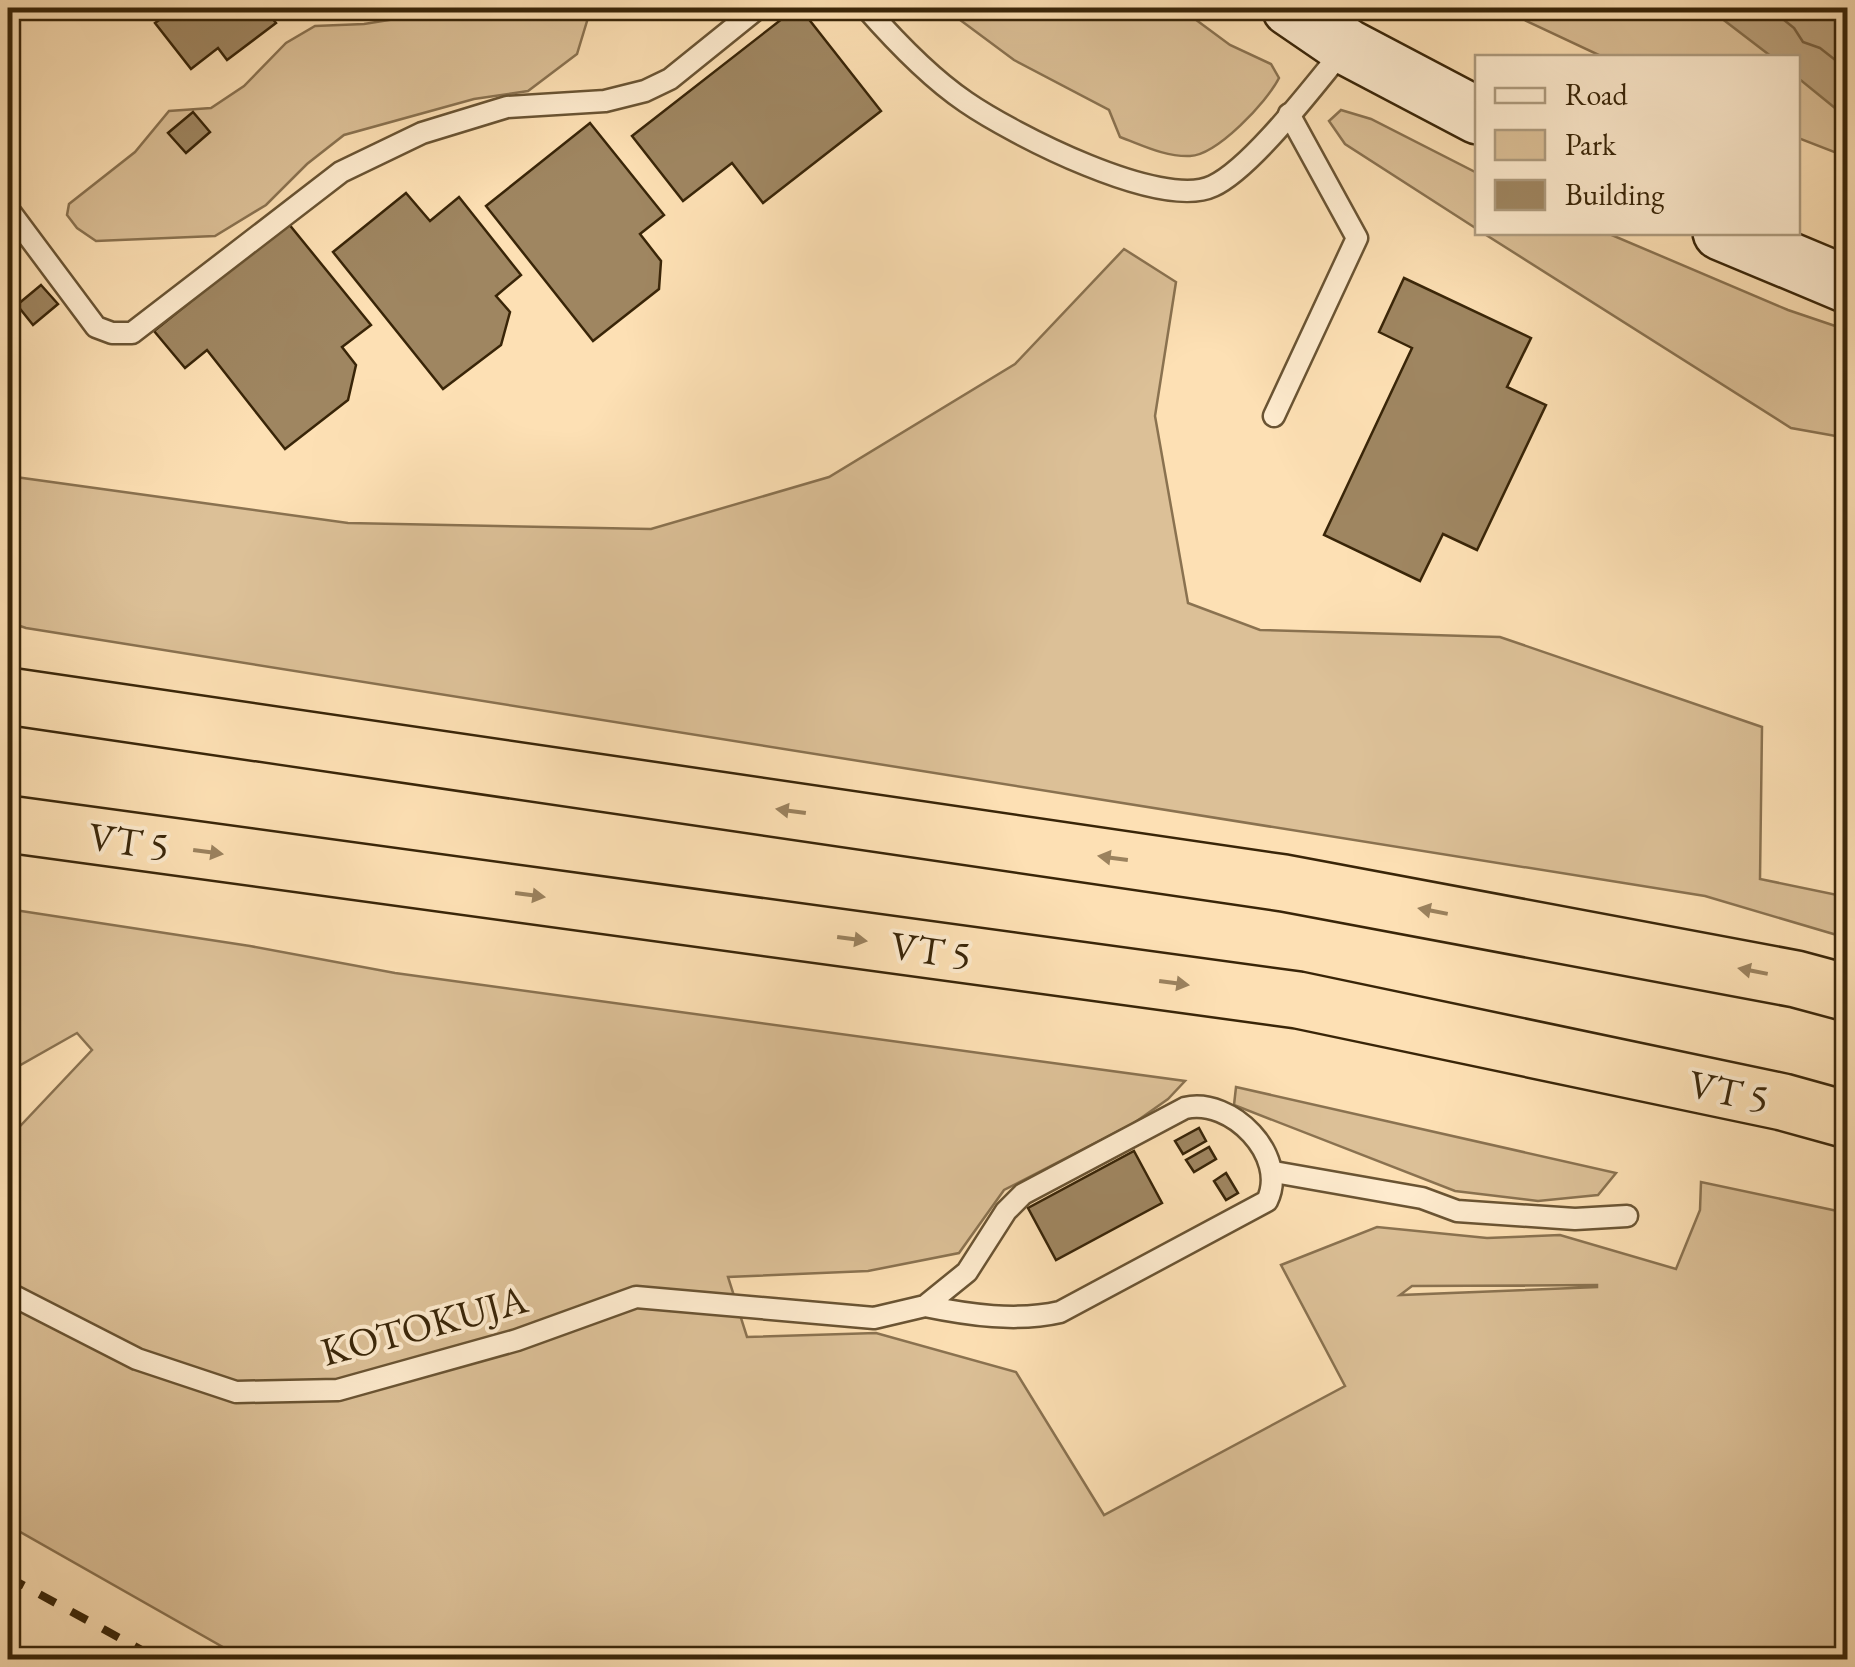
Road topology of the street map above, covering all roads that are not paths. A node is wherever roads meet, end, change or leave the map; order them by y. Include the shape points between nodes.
1 (758, 8) edge
2 (866, 8) edge
3 (1290, 8) edge
4 (1346, 47) junction
5 (1290, 114) junction
6 (1475, 114) edge
7 (8, 209) edge
8 (1728, 235) edge
9 (1848, 285) edge
10 (1274, 416) dead end
11 (8, 696) edge
12 (8, 824) edge
13 (1848, 993) edge
14 (1848, 1120) edge
15 (1274, 1172) junction
16 (1627, 1216) dead end
17 (8, 1293) edge
18 (925, 1306) junction

1 - 7 lane via 670,79 645,91 605,101 506,108 422,132 341,172 132,333 96,327
2 - 5 lane via 964,102 1051,149 1142,185 1212,187
3 - 4 main road
4 - 5 lane
4 - 6 main road
5 - 10 lane via 1357,238
8 - 9 main road
13 -> 11 highway via 1284,883
12 -> 14 highway, VT 5 via 1298,1000
15 - 16 lane via 1457,1210
15 - 18 lane via 1267,1202 1060,1312 1035,1318
15 - 18 lane via 1236,1119 1202,1104 1184,1108 1022,1194 967,1272
17 - 18 lane, KOTOKUJA via 137,1359 236,1392 338,1390 516,1340 636,1297 874,1318

